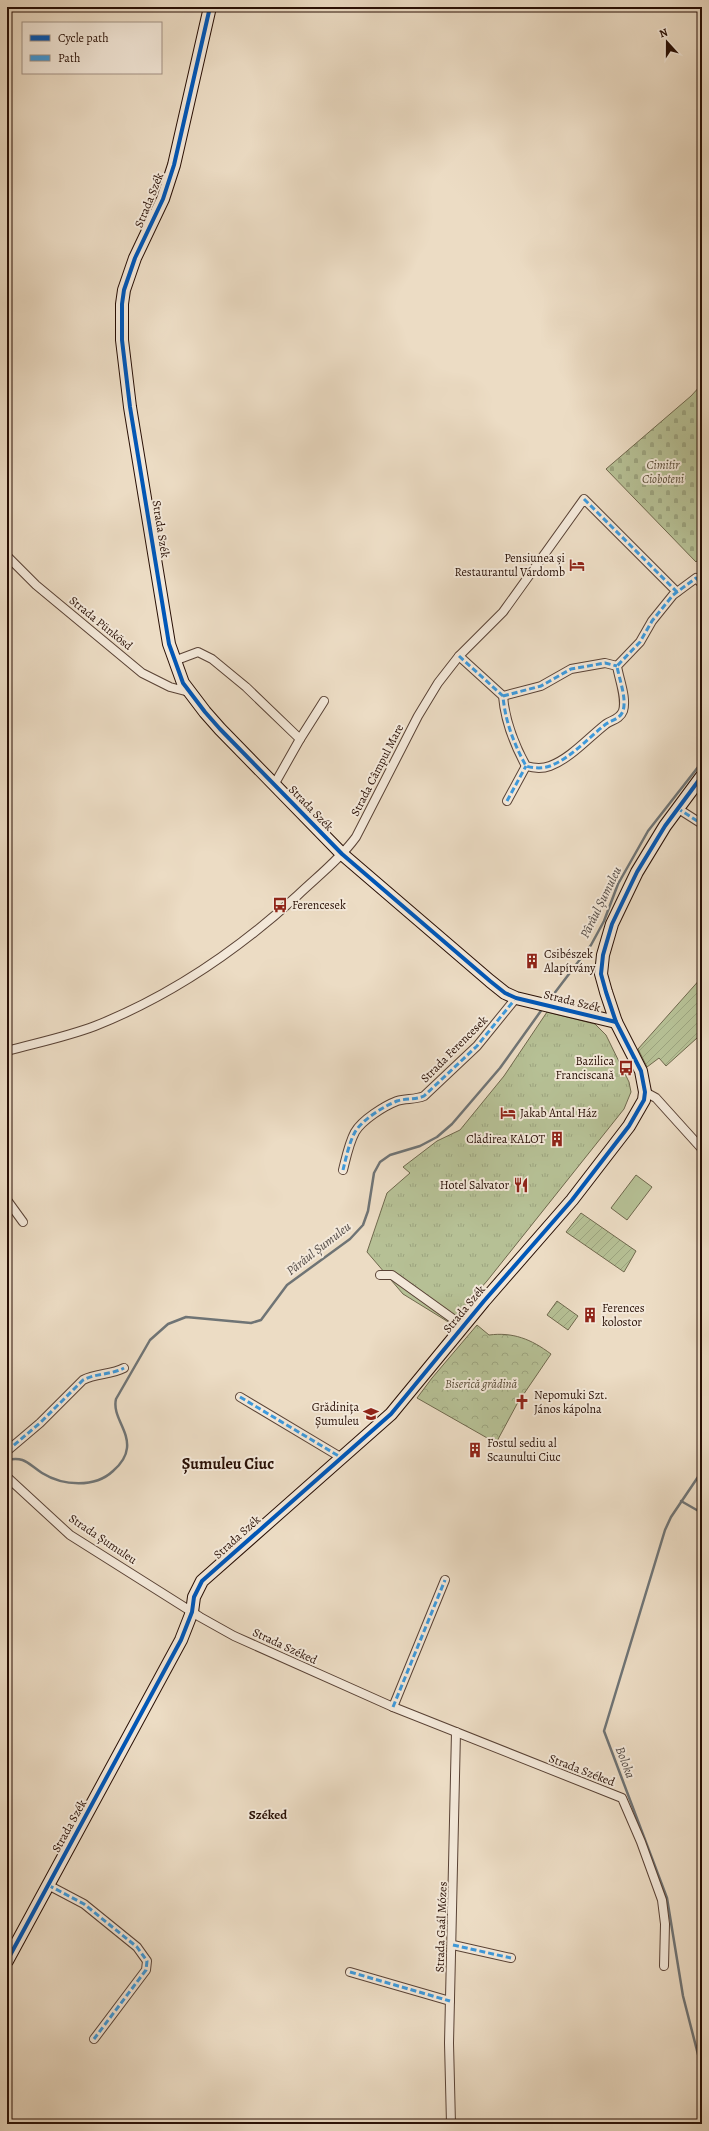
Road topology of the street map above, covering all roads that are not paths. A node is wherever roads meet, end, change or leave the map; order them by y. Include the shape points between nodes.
1 (210, 7) edge
2 (7, 556) edge
3 (702, 584) edge
4 (677, 592) junction
5 (459, 656) junction
6 (174, 661) junction
7 (617, 666) junction
8 (189, 692) junction
9 (503, 696) junction
10 (324, 701) dead end
11 (300, 739) junction
12 (526, 766) junction
13 (702, 776) edge
14 (274, 784) junction
15 (507, 801) dead end
16 (677, 808) junction
17 (702, 824) edge
18 (342, 854) junction
19 (516, 998) junction
20 (616, 1022) junction
21 (7, 1051) edge
22 (645, 1092) junction
23 (702, 1150) edge
24 (343, 1170) dead end
25 (7, 1200) edge
26 (23, 1222) dead end
27 (380, 1275) dead end
28 (463, 1326) junction
29 (124, 1368) dead end
30 (240, 1397) dead end
31 (7, 1451) edge
32 (342, 1458) junction
33 (7, 1477) edge
34 (445, 1580) dead end
35 (192, 1612) junction
36 (393, 1707) junction
37 (456, 1732) junction
38 (48, 1885) junction
39 (452, 1945) junction
40 (511, 1958) dead end
41 (7, 1961) edge
42 (664, 1966) dead end
43 (350, 1972) dead end
44 (450, 2001) junction
45 (94, 2039) dead end
46 (451, 2124) edge

1 - 6 street, Strada Szék via 174,165 163,199 135,258 122,304 121,321 130,407 169,644
2 - 8 street, Strada Pünkösd via 36,585 142,673 157,682
3 - 4 street via 696,578
4 - 5 street, Strada Câmpul Mare via 584,499 503,612 488,630
4 - 7 street via 652,621 640,642
5 - 9 street
5 - 18 street, Strada Câmpul Mare via 438,683 418,716 356,837
6 - 8 street, Strada Szék
6 - 11 street via 198,652 212,659 246,687
7 - 9 street via 605,663 571,669 542,686
7 - 12 street via 624,701 620,716 608,722 570,754 549,766
8 - 14 street, Strada Szék
9 - 12 street via 507,721
10 - 11 street
11 - 14 street
12 - 15 street
13 - 16 street
14 - 18 street, Strada Szék
16 - 17 street
16 - 20 street via 638,872 605,945 601,974
18 - 19 street, Strada Szék via 490,981
18 - 21 street, Strada Câmpul Mare via 263,927 194,976 142,1006 106,1021 73,1034
19 - 20 street, Strada Szék
19 - 24 street, Strada Ferencesek via 477,1046 424,1096 394,1102 360,1126 355,1132
20 - 22 street via 640,1071
22 - 23 street via 656,1098
22 - 28 street, Strada Szék via 644,1100 629,1126 572,1200
25 - 26 street
27 - 28 street, Strada Szék via 392,1275
28 - 32 street, Strada Szék via 391,1414
29 - 31 street via 83,1380 46,1418
30 - 32 street
32 - 35 street, Strada Szék via 202,1581 194,1597
33 - 35 street, Strada Șumuleu via 70,1534
34 - 36 street
35 - 36 street, Strada Széked via 234,1636
35 - 38 street, Strada Szék via 181,1640
36 - 37 street, Strada Széked
37 - 39 street, Strada Gaál Mózes
37 - 42 street, Strada Széked via 622,1798 662,1900 665,1924
38 - 41 street, Strada Szék
38 - 45 street via 84,1904 137,1947 147,1961 146,1970
39 - 40 street
39 - 44 street, Strada Gaál Mózes
43 - 44 street
44 - 46 street, Strada Gaál Mózes

